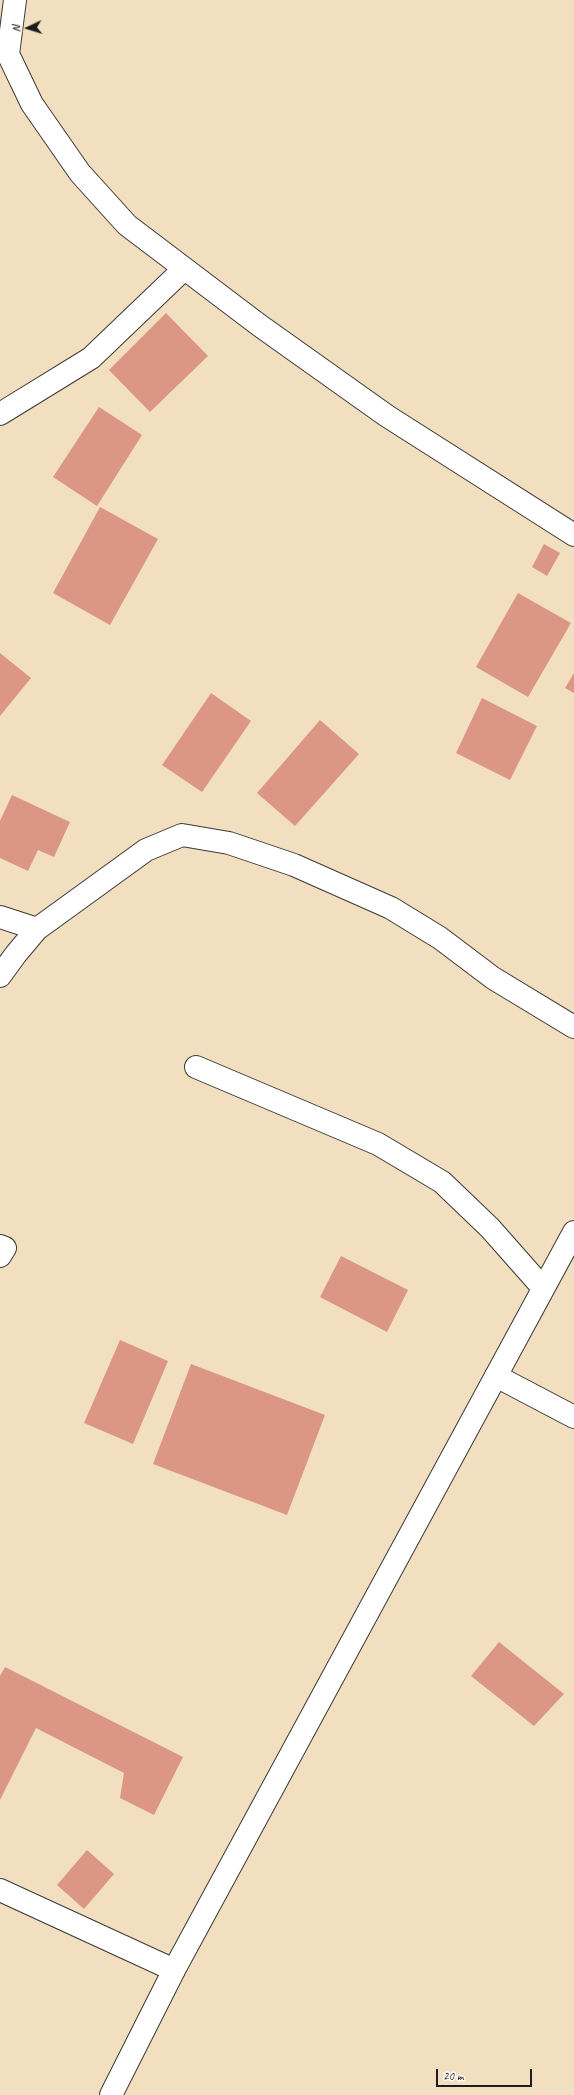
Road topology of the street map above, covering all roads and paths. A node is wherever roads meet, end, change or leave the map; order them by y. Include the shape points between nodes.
1 (14, 0) edge
2 (184, 269) junction
3 (0, 414) edge
4 (574, 535) edge
5 (0, 917) edge
6 (37, 929) junction
7 (0, 976) edge
8 (574, 1027) edge
9 (196, 1067) dead end
10 (574, 1232) edge
11 (0, 1246) edge
12 (0, 1256) edge
13 (543, 1288) junction
14 (496, 1376) junction
15 (574, 1416) edge
16 (0, 1890) edge
17 (174, 1970) junction
18 (111, 2095) edge

1 - 2 street via 8,54 32,104 80,173 127,225
2 - 3 street via 91,358
2 - 4 street via 387,416
5 - 6 street
6 - 7 street
6 - 8 street via 146,850 182,835 229,843 294,865 391,908 440,938 493,978
9 - 13 street via 378,1144 442,1182 490,1228
10 - 13 street
11 - 12 street via 5,1248
13 - 14 street
14 - 15 street
14 - 17 street
16 - 17 street
17 - 18 street

